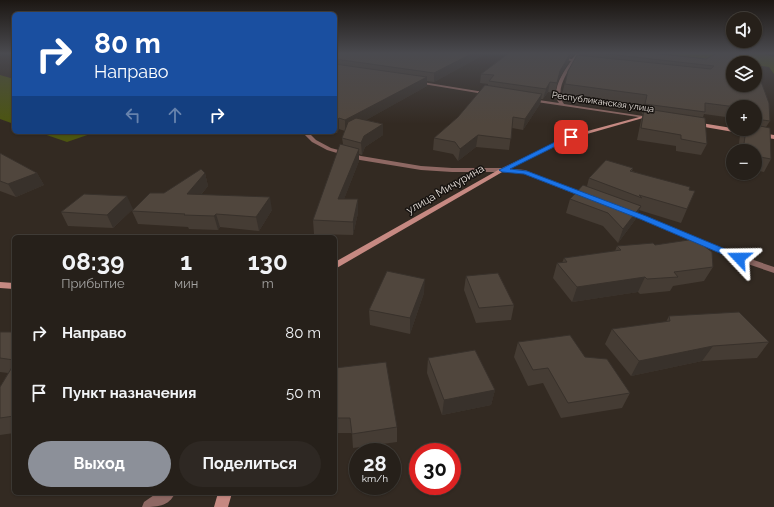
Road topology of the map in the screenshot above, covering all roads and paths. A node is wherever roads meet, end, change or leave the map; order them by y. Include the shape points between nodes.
1 (564, 77) edge
2 (414, 82) edge
3 (492, 94) edge
4 (524, 99) edge
5 (563, 105) junction
6 (643, 117) junction
7 (658, 119) edge
8 (688, 123) edge
9 (307, 134) edge
10 (774, 137) edge
11 (502, 170) junction
12 (594, 199) edge
13 (622, 210) edge
14 (337, 265) edge
15 (774, 270) edge
16 (0, 285) edge
17 (12, 286) edge
18 (165, 495) edge
19 (225, 495) edge
20 (149, 507) edge
21 (222, 507) edge

1 - 5 street via 558,91
2 - 3 street
4 - 5 street, Республиканская улица
5 - 6 street, Республиканская улица
6 - 7 street, Республиканская улица
6 - 11 street via 571,137
8 - 10 street
9 - 11 street via 329,149 360,158 421,168
11 - 12 street, улица Мичурина via 525,172
11 - 14 street, улица Мичурина
13 - 15 street
16 - 17 street
18 - 20 street
19 - 21 street

